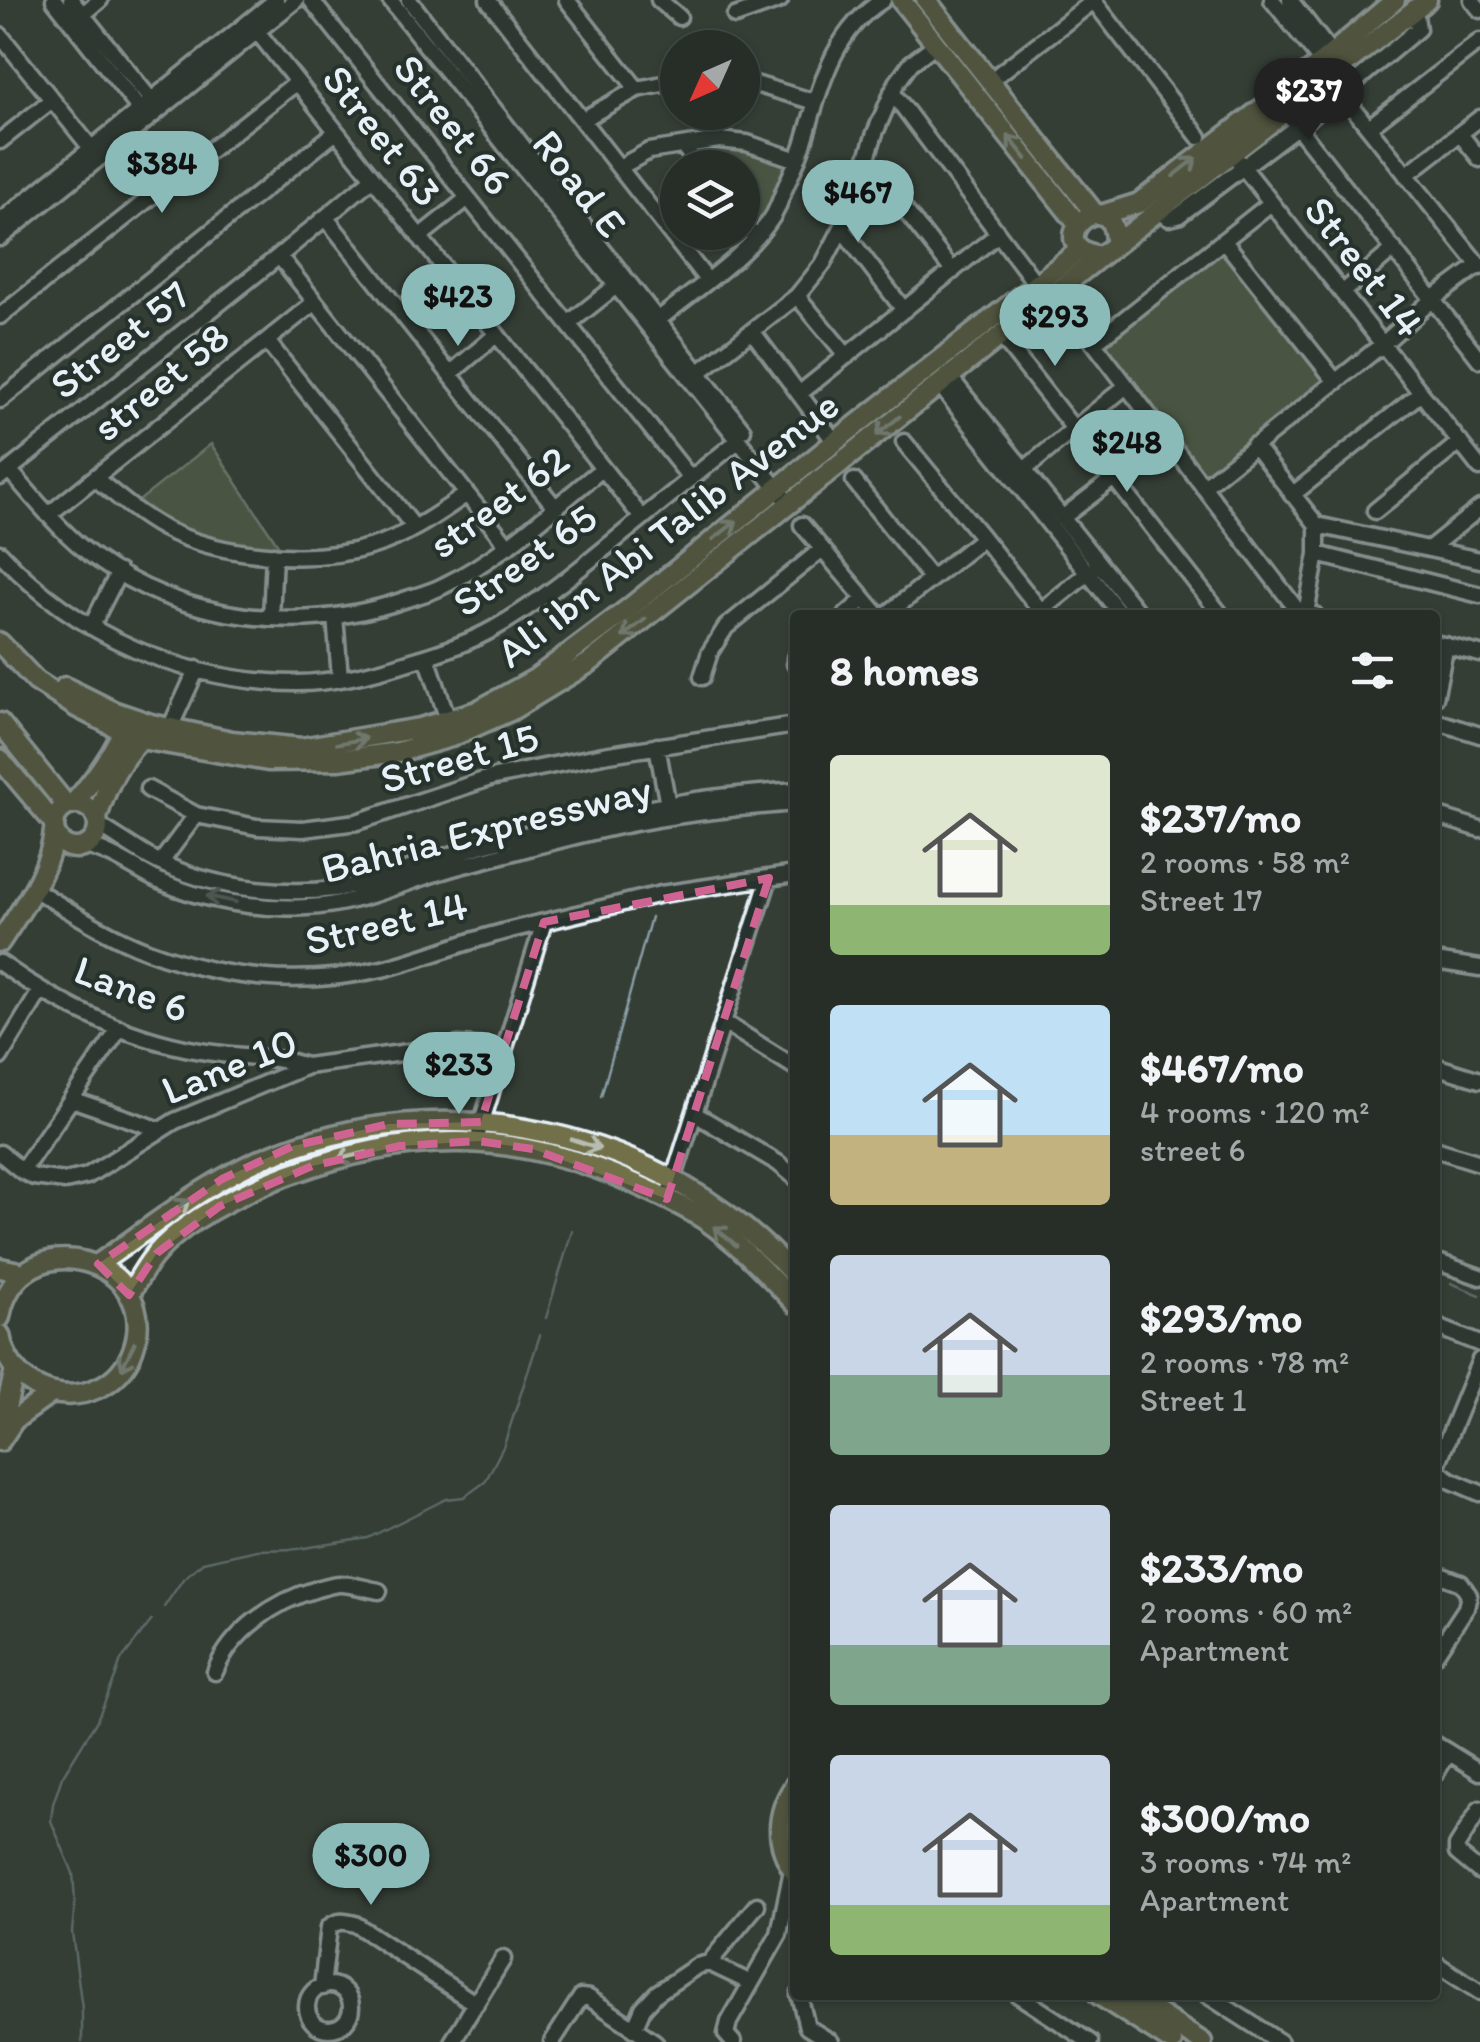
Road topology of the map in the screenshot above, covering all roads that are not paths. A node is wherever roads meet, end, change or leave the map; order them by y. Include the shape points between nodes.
1 (54, 0) edge
2 (71, 0) edge
3 (100, 0) edge
4 (276, 0) edge
5 (296, 0) edge
6 (311, 0) edge
7 (390, 0) edge
8 (409, 0) edge
9 (488, 0) edge
10 (567, 0) edge
11 (780, 0) edge
12 (884, 0) edge
13 (901, 0) edge
14 (926, 0) edge
15 (1094, 0) edge
16 (1272, 0) edge
17 (1290, 0) edge
18 (1395, 0) edge
19 (1472, 0) edge
20 (666, 2) edge
21 (1421, 5) edge
22 (1480, 10) edge
23 (82, 15) junction
24 (734, 16) dead end
25 (679, 17) dead end
26 (256, 30) junction
27 (0, 35) edge
28 (1480, 41) edge
29 (936, 44) junction
30 (6, 55) edge
31 (1328, 64) junction
32 (1000, 74) dead end
33 (297, 82) junction
34 (660, 85) edge
35 (760, 85) edge
36 (122, 86) junction
37 (637, 89) junction
38 (892, 92) junction
39 (1342, 93) junction
40 (52, 100) junction
41 (816, 102) junction
42 (149, 109) junction
43 (1480, 118) edge
44 (1291, 119) junction
45 (582, 120) junction
46 (120, 125) junction
47 (1368, 127) junction
48 (336, 132) junction
49 (1460, 134) junction
50 (1199, 137) dead end
51 (0, 141) edge
52 (683, 146) junction
53 (91, 148) junction
54 (686, 150) edge
55 (1480, 159) edge
56 (797, 160) junction
57 (866, 161) junction
58 (1238, 162) junction
59 (620, 168) junction
60 (1406, 175) junction
61 (373, 178) junction
62 (468, 198) junction
63 (1271, 203) junction
64 (1098, 214) junction
65 (326, 218) junction
66 (0, 222) edge
67 (1077, 224) junction
68 (842, 229) junction
69 (760, 232) edge
70 (998, 234) junction
71 (419, 237) junction
72 (0, 238) edge
73 (1224, 241) junction
74 (1394, 248) junction
75 (1081, 249) junction
76 (742, 250) edge
77 (1108, 250) junction
78 (279, 256) junction
79 (1480, 266) edge
80 (952, 271) junction
81 (708, 280) junction
82 (1036, 284) junction
83 (616, 286) junction
84 (1342, 292) junction
85 (796, 296) junction
86 (1052, 296) junction
87 (1433, 299) junction
88 (315, 302) junction
89 (904, 310) junction
90 (0, 316) edge
91 (658, 320) junction
92 (568, 324) junction
93 (752, 330) junction
94 (496, 335) junction
95 (1001, 336) junction
96 (266, 341) junction
97 (1094, 344) junction
98 (1382, 344) junction
99 (846, 356) junction
100 (1480, 360) edge
101 (698, 372) junction
102 (450, 374) junction
103 (944, 380) junction
104 (1336, 382) junction
105 (1126, 387) junction
106 (1421, 393) junction
107 (799, 394) junction
108 (0, 400) edge
109 (1074, 429) junction
110 (1166, 438) junction
111 (739, 440) junction
112 (835, 442) junction
113 (904, 442) dead end
114 (1460, 442) junction
115 (1254, 446) junction
116 (1480, 468) edge
117 (602, 469) junction
118 (1024, 470) junction
119 (4, 473) edge
120 (95, 478) junction
121 (1114, 478) junction
122 (690, 479) junction
123 (854, 481) dead end
124 (1203, 487) junction
125 (466, 494) junction
126 (787, 494) junction
127 (1292, 495) junction
128 (556, 507) junction
129 (1480, 508) edge
130 (1374, 510) dead end
131 (48, 515) junction
132 (642, 518) junction
133 (1062, 518) junction
134 (802, 525) dead end
135 (1317, 525) junction
136 (414, 527) junction
137 (984, 538) junction
138 (508, 546) junction
139 (1430, 548) junction
140 (822, 550) junction
141 (0, 553) edge
142 (1317, 554) junction
143 (274, 555) junction
144 (1480, 560) edge
145 (1094, 568) junction
146 (119, 572) junction
147 (932, 578) junction
148 (1480, 595) edge
149 (864, 599) junction
150 (852, 610) edge
151 (874, 610) edge
152 (892, 610) edge
153 (1041, 610) edge
154 (1046, 610) edge
155 (1118, 610) edge
156 (1135, 610) edge
157 (1216, 610) edge
158 (1297, 610) edge
159 (1310, 610) edge
160 (335, 616) junction
161 (272, 618) junction
162 (91, 626) junction
163 (0, 643) edge
164 (1440, 644) edge
165 (1480, 654) edge
166 (427, 657) junction
167 (197, 669) junction
168 (702, 677) dead end
169 (340, 678) junction
170 (448, 720) junction
171 (0, 723) edge
172 (1440, 723) edge
173 (790, 725) edge
174 (163, 726) junction
175 (131, 729) junction
176 (1480, 735) edge
177 (657, 746) junction
178 (0, 759) edge
179 (148, 789) dead end
180 (790, 791) edge
181 (790, 803) edge
182 (70, 805) junction
183 (668, 806) junction
184 (196, 814) junction
185 (1440, 817) edge
186 (98, 822) junction
187 (54, 827) junction
188 (1480, 829) edge
189 (79, 847) junction
190 (162, 862) junction
191 (790, 875) edge
192 (769, 878) junction
193 (34, 889) junction
194 (544, 922) junction
195 (0, 942) edge
196 (1440, 962) edge
197 (0, 963) edge
198 (1480, 968) edge
199 (41, 990) junction
200 (723, 1022) junction
201 (120, 1028) junction
202 (504, 1048) junction
203 (0, 1057) edge
204 (790, 1065) edge
205 (307, 1066) junction
206 (1440, 1068) edge
207 (1480, 1080) edge
208 (72, 1099) junction
209 (695, 1114) junction
210 (481, 1122) junction
211 (160, 1130) junction
212 (478, 1141) junction
213 (1440, 1151) edge
214 (0, 1153) edge
215 (1480, 1164) edge
216 (22, 1171) junction
217 (790, 1174) edge
218 (670, 1190) junction
219 (98, 1264) junction
220 (1440, 1267) edge
221 (0, 1268) edge
222 (790, 1271) edge
223 (24, 1273) junction
224 (1480, 1277) edge
225 (129, 1295) junction
226 (790, 1298) edge
227 (0, 1311) edge
228 (1440, 1328) edge
229 (0, 1335) edge
230 (1480, 1344) edge
231 (1480, 1360) edge
232 (14, 1369) junction
233 (52, 1394) junction
234 (0, 1418) edge
235 (0, 1441) edge
236 (1440, 1458) edge
237 (1440, 1473) edge
238 (1480, 1492) edge
239 (1440, 1574) edge
240 (379, 1591) dead end
241 (1440, 1647) edge
242 (214, 1672) dead end
243 (1440, 1747) edge
244 (1449, 1753) junction
245 (1440, 1766) edge
246 (1480, 1772) edge
247 (790, 1795) edge
248 (1480, 1809) edge
249 (790, 1865) edge
250 (1480, 1872) edge
251 (790, 1888) edge
252 (758, 1905) dead end
253 (790, 1924) edge
254 (779, 1934) junction
255 (503, 1958) dead end
256 (708, 1963) junction
257 (1440, 1966) edge
258 (751, 1983) junction
259 (322, 1986) junction
260 (1480, 1992) edge
261 (800, 2000) edge
262 (1026, 2000) edge
263 (1107, 2000) edge
264 (1137, 2000) edge
265 (1216, 2000) edge
266 (476, 2004) junction
267 (634, 2029) junction
268 (336, 2036) edge
269 (732, 2041) edge
270 (452, 2042) edge
271 (552, 2042) edge
272 (655, 2042) edge
273 (831, 2042) edge
274 (1090, 2042) edge
275 (1172, 2042) edge
276 (1202, 2042) edge
277 (1280, 2042) edge

1 - 36 street
2 - 23 street
3 - 23 street
4 - 42 street
5 - 26 street
6 - 62 street, Street 66
7 - 83 street, Road E
8 - 91 street, Road E
9 - 45 street
10 - 37 street
11 - 24 street
12 - 41 street via 835,50
13 - 29 main road
14 - 64 main road
15 - 32 street
15 - 50 street
16 - 31 street
17 - 31 street
18 - 31 main road, Ali ibn Abi Talib Avenue
19 - 22 street
20 - 25 street
21 - 31 main road, Ali ibn Abi Talib Avenue
21 - 39 street via 1418,29
23 - 42 street
26 - 33 street, Street 63
26 - 42 street
27 - 30 street
28 - 47 street
29 - 38 street via 911,63
67 -> 29 main road
30 - 40 street
31 - 39 street
31 - 44 main road, Ali ibn Abi Talib Avenue
64 -> 31 main road, Ali ibn Abi Talib Avenue via 1138,203
33 - 48 street, Street 63
33 - 90 street
34 - 37 street
35 - 41 street
36 - 42 street
36 - 46 street via 126,106
37 - 45 street
38 - 57 street
38 - 70 street
39 - 44 street
39 - 47 street
40 - 51 street
40 - 53 street
41 - 56 street
42 - 46 street
42 - 72 street
43 - 49 street
44 - 58 main road, Ali ibn Abi Talib Avenue
44 - 74 street
45 - 59 street
46 - 53 street
47 - 60 street
48 - 61 street, Street 63
48 - 108 street
49 - 55 street
49 - 60 street
52 - 54 street
52 - 56 street via 746,143
52 - 59 street via 649,151
53 - 66 street
56 - 69 street
57 - 68 street
57 - 80 street
58 - 63 street, Street 14
58 - 77 main road, Ali ibn Abi Talib Avenue
59 - 81 street
60 - 79 street
61 - 65 street, Street 57
61 - 71 street, Street 63
62 - 71 street
62 - 92 street, Street 66
63 - 73 street
63 - 84 street, Street 14
64 - 67 main road
64 - 77 main road via 1114,229
65 - 78 street, Street 57
65 - 102 street
67 - 75 main road via 1074,237
68 - 85 street
68 - 89 street
70 - 80 street
70 - 82 street
71 - 94 street, Street 63
73 - 97 street
73 - 104 street
74 - 84 street
74 - 87 street
75 - 77 main road
75 - 82 main road, Ali ibn Abi Talib Avenue
76 - 81 street
77 - 86 main road, Ali ibn Abi Talib Avenue
78 - 88 street
78 - 119 street, Street 57
79 - 87 street
80 - 89 street
81 - 91 street
82 - 112 main road, Ali ibn Abi Talib Avenue
83 - 92 street
83 - 111 street, Road E
84 - 98 street, Street 14
85 - 93 street
85 - 99 street
86 - 95 main road, Ali ibn Abi Talib Avenue
86 - 97 street
87 - 98 street
87 - 100 street
88 - 96 street, street 58
88 - 125 street
89 - 99 street
91 - 101 street, Road E
92 - 122 street, Street 66
93 - 101 street
93 - 107 street
94 - 102 street
94 - 117 street, Street 63
95 - 103 main road, Ali ibn Abi Talib Avenue
95 - 109 street
96 - 120 street, street 58
96 - 136 street
97 - 105 street
98 - 104 street
98 - 106 street, Street 14
99 - 107 street
101 - 126 street, Road E
102 - 128 street
103 - 118 street
103 -> 126 main road, Ali ibn Abi Talib Avenue
103 - 145 street
104 - 115 street
105 - 109 street
105 - 110 street
106 - 114 street, Street 14
106 - 127 street
107 - 112 street
109 - 118 street
110 - 121 street
110 - 124 street
111 - 122 street, Street 65
111 - 126 street, Road E
112 - 126 main road, Ali ibn Abi Talib Avenue
113 - 137 street
114 - 116 street, Street 14
114 - 130 street
115 - 124 street
115 - 127 street
117 - 128 street, street 62
117 - 132 street, Street 63
118 - 133 street
119 - 131 street, street 62
120 - 131 street, street 58
120 - 143 street via 133,509 196,542
121 - 133 street
121 - 157 street
122 - 132 street, Street 65
123 - 147 street
124 - 158 street
125 - 136 street
125 - 138 street
170 -> 126 main road, Ali ibn Abi Talib Avenue via 535,680
126 -> 175 main road, Ali ibn Abi Talib Avenue via 588,663 510,711 451,737 398,752 268,762
127 - 135 street
128 - 138 street, street 62
129 - 139 street
131 - 146 street, street 62
132 - 166 street, Street 65 via 525,609
133 - 145 street
134 - 140 street
135 - 139 street
135 - 142 street
136 - 143 street via 373,546
137 - 147 street
137 - 153 street
138 - 160 street, street 62 via 441,587
139 - 144 street
140 - 149 street
140 - 168 street via 726,628
141 - 162 street, Street 65 via 24,579
142 - 148 street
142 - 159 street
143 - 161 street
145 - 154 street
145 - 155 street
145 - 156 street
146 - 161 street, street 62 via 185,604
146 - 162 street
147 - 152 street
149 - 150 street
149 - 151 street
160 - 161 street, street 62
160 - 169 street
162 - 167 street, Street 65 via 124,645
163 - 175 main road, Ali ibn Abi Talib Avenue via 63,698
164 - 165 street
166 - 169 street, Street 65
166 - 170 street
167 - 169 street, Street 65 via 298,683
167 - 174 street
174 -> 170 main road, Ali ibn Abi Talib Avenue via 301,748
171 - 182 main road
172 - 176 street
173 - 177 street, Street 15
174 - 175 main road
175 - 182 main road
175 - 186 main road
177 - 183 street
177 - 184 street, Street 15 via 490,778 357,822 257,828
178 - 187 main road
179 - 184 street, Street 15
180 - 183 street, Bahria Expressway
181 -> 189 street, Bahria Expressway via 616,826 308,907 216,900 162,882 97,848
182 - 186 main road via 85,806
182 - 187 main road
183 - 190 street, Bahria Expressway via 491,843 370,882 313,891 253,890
184 - 190 street
185 - 188 street
186 - 189 main road via 92,841
186 - 190 street, Bahria Expressway
187 - 189 main road via 62,842
187 - 193 main road
189 - 193 main road
191 - 192 street, Street 14
192 - 194 street, Street 14 via 661,894
192 - 200 street
193 - 194 street, Street 14 via 146,950 275,980 385,968
193 - 195 main road
194 - 202 street
196 - 198 street
197 - 199 street, Lane 6
199 - 201 street, Lane 6
199 - 203 street
200 - 204 street
200 - 209 street
201 - 205 street, Lane 6 via 195,1050
201 - 208 street
202 - 205 street, Lane 10 via 459,1046
202 - 210 street
205 - 211 street, Lane 10
206 - 207 street
208 - 211 street
208 - 216 street
209 - 217 street
209 - 218 street
210 - 212 street
210 -> 218 main road via 622,1156
219 -> 210 main road via 222,1179 293,1146 389,1124
211 - 216 street, Lane 10 via 86,1176 65,1182
212 - 218 main road via 567,1157
212 -> 225 main road via 359,1154 260,1186 186,1228 157,1253
213 - 215 street
214 - 216 street, Lane 10
218 - 222 main road via 694,1192
226 -> 218 main road
219 - 223 main road via 60,1258
219 - 225 main road
220 - 224 street
221 - 223 main road
223 - 227 main road
225 -> 233 main road via 137,1328 128,1362 86,1393
228 - 230 street
229 - 232 main road
231 - 236 street
232 - 233 main road
232 - 234 main road
233 - 235 main road via 14,1420
237 - 238 street
239 - 241 street via 1461,1583 1469,1595
240 - 242 street via 338,1583 272,1608 242,1632
243 - 244 street
244 - 245 street
244 - 246 street
247 - 249 main road via 779,1826
248 - 250 street via 1457,1853
251 - 254 street
252 - 256 street
253 - 254 street
254 - 258 street
255 - 266 street
256 - 258 street
256 - 267 street via 657,1993
257 - 260 street
258 - 269 street via 729,2022
259 - 266 street via 329,1927 345,1922
259 - 268 street via 310,1996 308,2012
259 - 268 street via 341,1990 349,2000 350,2013
261 - 273 street via 807,2027
262 - 274 street
263 - 275 main road
264 - 276 main road
265 - 277 street
266 - 270 street
267 - 271 street via 581,1997
267 - 272 street

